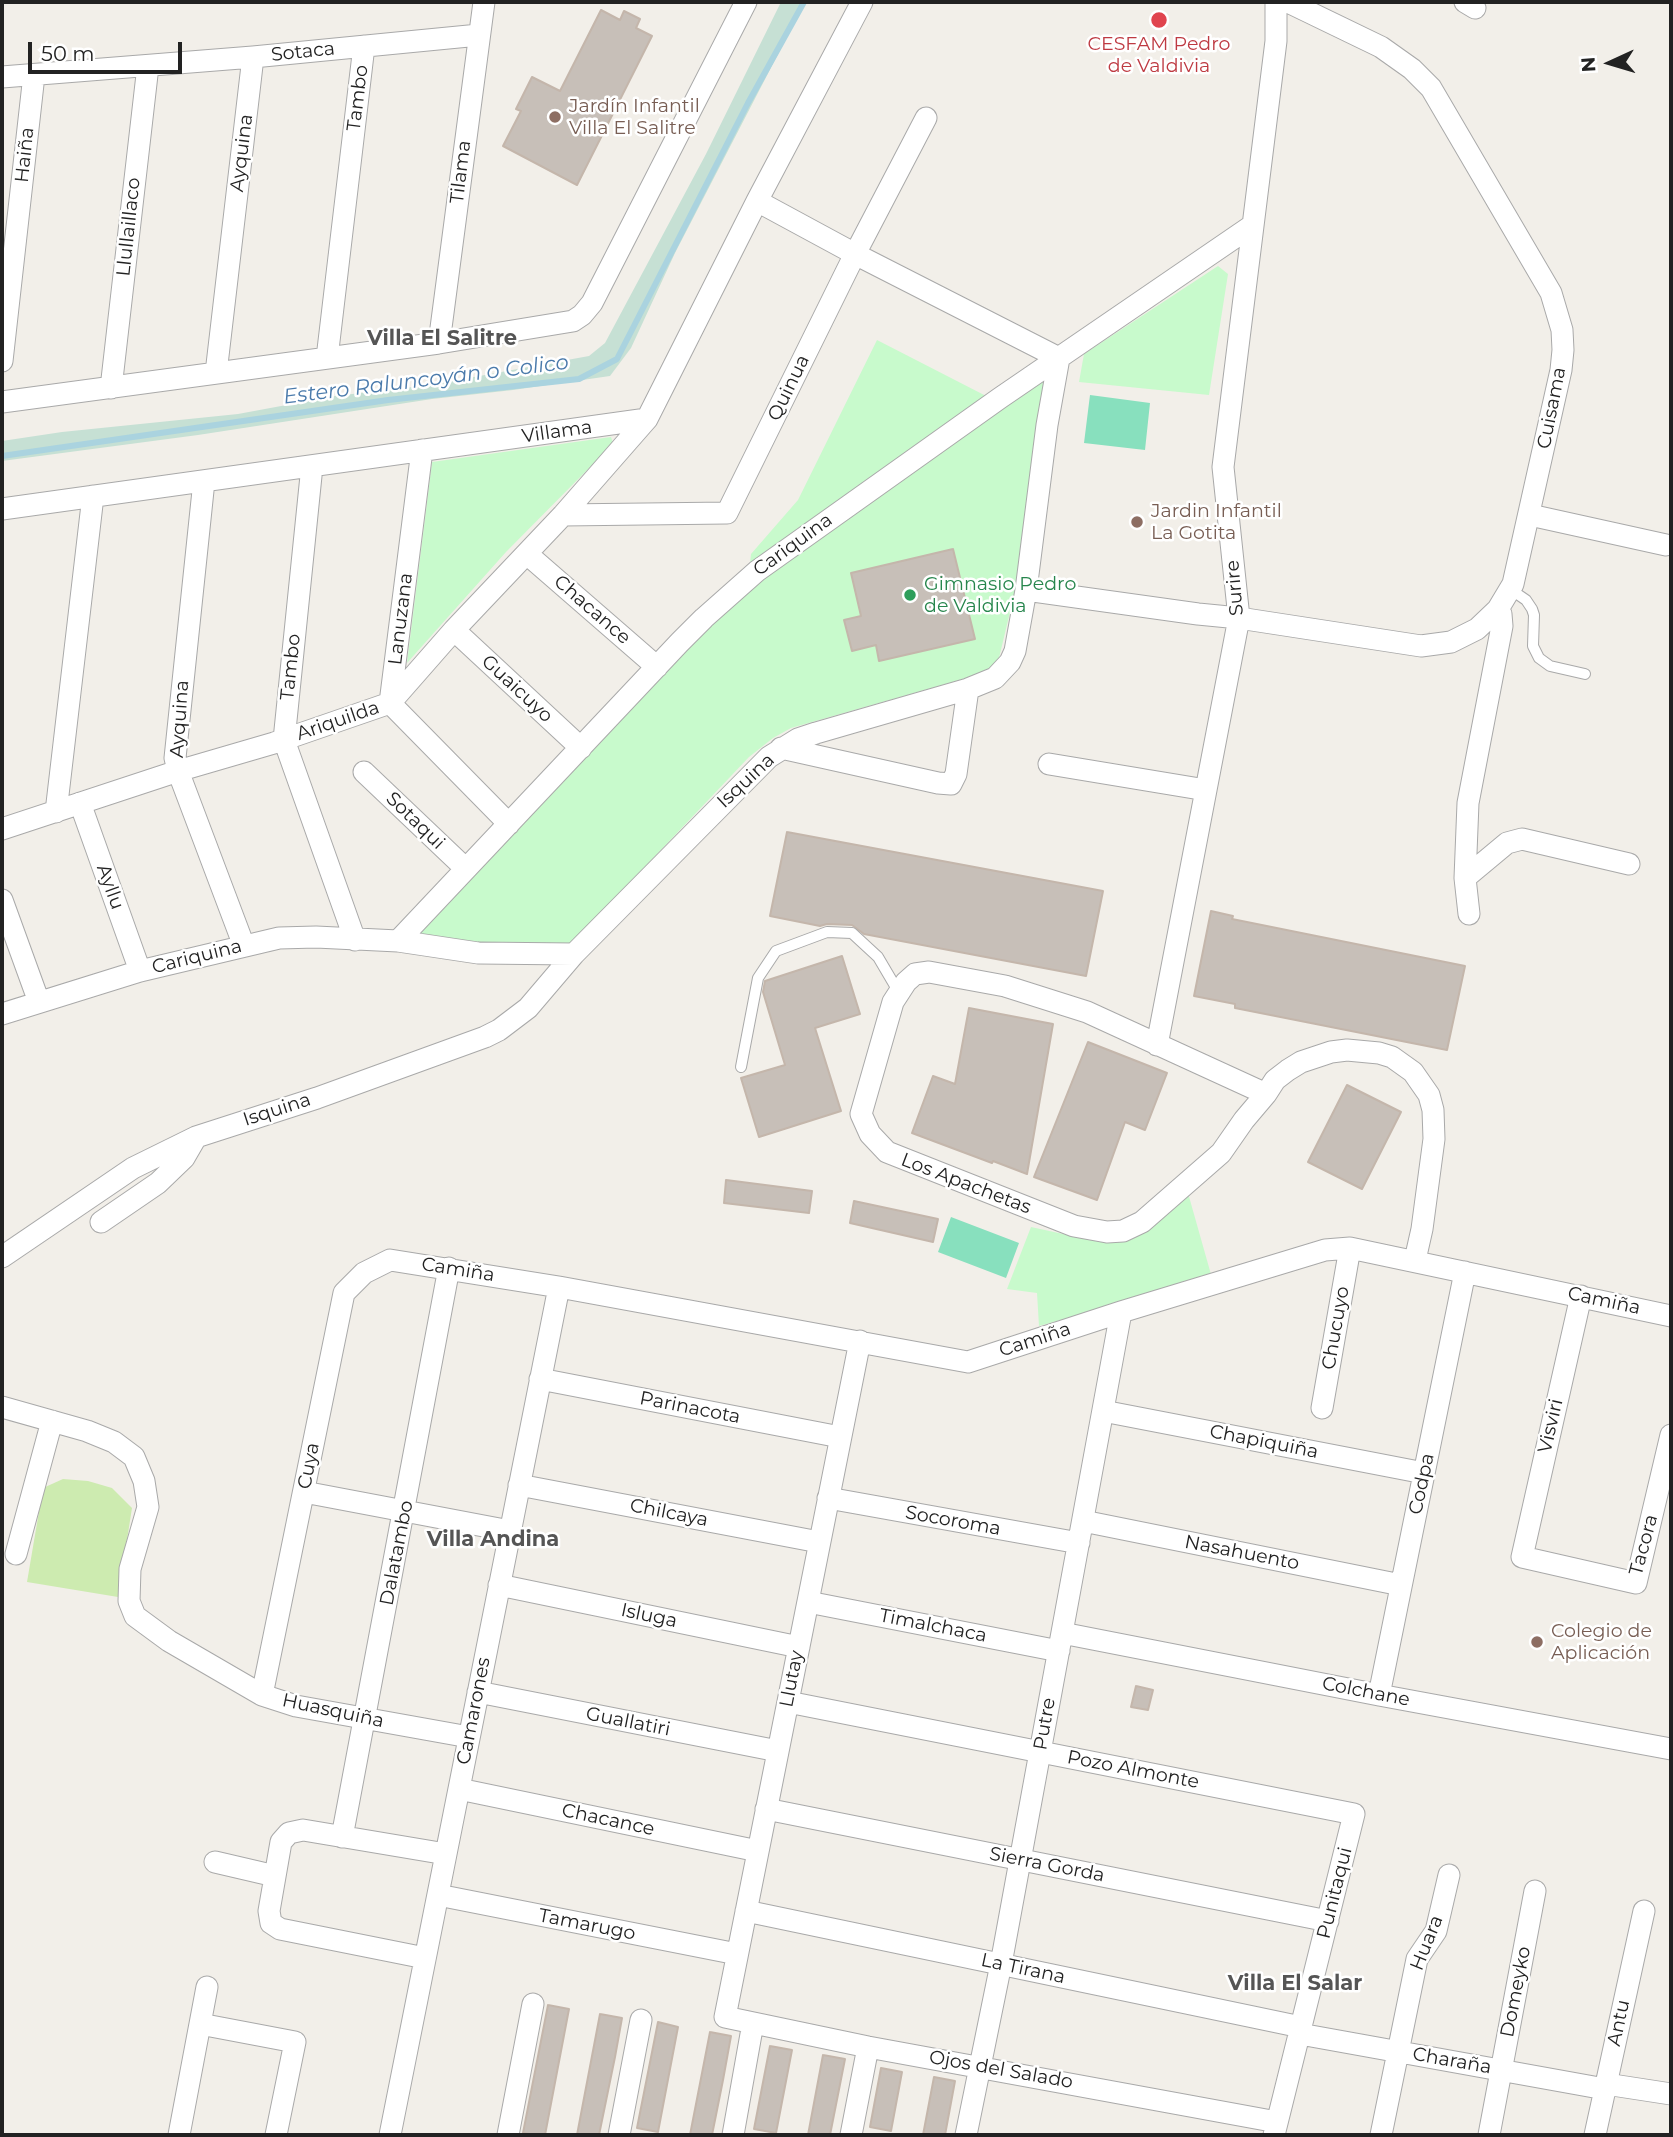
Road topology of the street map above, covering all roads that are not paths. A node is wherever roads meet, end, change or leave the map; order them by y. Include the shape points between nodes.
1 (484, 2) edge
2 (746, 2) edge
3 (862, 2) edge
4 (1276, 2) edge
5 (1288, 2) edge
6 (479, 35) junction
7 (364, 46) junction
8 (253, 57) junction
9 (148, 66) junction
10 (34, 75) junction
11 (2, 77) edge
12 (926, 118) dead end
13 (757, 201) junction
14 (1253, 225) junction
15 (855, 254) junction
16 (439, 342) junction
17 (327, 358) junction
18 (1059, 358) junction
19 (2, 361) edge
20 (216, 373) junction
21 (111, 388) junction
22 (2, 402) edge
23 (647, 419) junction
24 (422, 450) junction
25 (312, 466) junction
26 (204, 481) junction
27 (93, 496) junction
28 (2, 509) edge
29 (563, 515) junction
30 (1530, 515) junction
31 (1666, 545) dead end
32 (527, 554) junction
33 (1510, 589) junction
34 (1026, 590) junction
35 (1498, 609) junction
36 (1239, 618) junction
37 (454, 630) junction
38 (657, 667) junction
39 (1585, 674) dead end
40 (968, 689) junction
41 (390, 703) junction
42 (284, 740) junction
43 (581, 748) junction
44 (781, 748) junction
45 (1049, 764) dead end
46 (178, 771) junction
47 (364, 772) dead end
48 (1206, 790) junction
49 (80, 803) junction
50 (56, 812) junction
51 (509, 824) junction
52 (2, 829) edge
53 (1629, 864) dead end
54 (466, 869) junction
55 (1465, 877) junction
56 (2, 900) edge
57 (1469, 914) dead end
58 (355, 940) junction
59 (398, 941) junction
60 (244, 946) junction
61 (574, 954) junction
62 (140, 971) junction
63 (898, 991) junction
64 (39, 1002) junction
65 (2, 1014) edge
66 (1157, 1045) junction
67 (741, 1067) dead end
68 (1266, 1094) junction
69 (196, 1137) junction
70 (101, 1222) dead end
71 (1350, 1248) junction
72 (2, 1257) edge
73 (390, 1260) joint
74 (1415, 1260) junction
75 (449, 1268) junction
76 (1465, 1272) junction
77 (559, 1287) junction
78 (1581, 1296) junction
79 (1121, 1312) junction
80 (1671, 1316) edge
81 (860, 1341) junction
82 (540, 1379) junction
83 (2, 1407) edge
84 (1322, 1408) dead end
85 (1103, 1410) junction
86 (52, 1420) junction
87 (1671, 1435) edge
88 (840, 1437) junction
89 (1424, 1473) junction
90 (519, 1485) junction
91 (304, 1492) junction
92 (828, 1498) junction
93 (405, 1511) junction
94 (1083, 1521) junction
95 (510, 1531) junction
96 (819, 1542) junction
97 (1079, 1543) junction
98 (16, 1554) dead end
99 (1522, 1556) joint
100 (499, 1585) junction
101 (1401, 1585) junction
102 (807, 1602) junction
103 (1060, 1642) junction
104 (799, 1647) junction
105 (478, 1692) junction
106 (262, 1695) junction
107 (1379, 1695) junction
108 (788, 1702) junction
109 (365, 1719) junction
110 (469, 1737) junction
111 (1671, 1749) edge
112 (778, 1751) junction
113 (1040, 1752) junction
114 (459, 1789) junction
115 (766, 1809) junction
116 (1354, 1814) joint
117 (342, 1837) junction
118 (758, 1851) junction
119 (446, 1854) junction
120 (1020, 1860) junction
121 (215, 1863) dead end
122 (1449, 1875) dead end
123 (275, 1876) junction
124 (1535, 1891) dead end
125 (438, 1895) junction
126 (746, 1911) junction
127 (1644, 1911) dead end
128 (1328, 1921) junction
129 (737, 1954) junction
130 (425, 1958) junction
131 (1001, 1964) junction
132 (207, 1987) dead end
133 (533, 2004) dead end
134 (725, 2017) joint
135 (641, 2020) dead end
136 (200, 2024) junction
137 (753, 2024) junction
138 (1301, 2030) junction
139 (869, 2047) junction
140 (1398, 2051) junction
141 (979, 2066) junction
142 (1501, 2070) junction
143 (1605, 2086) junction
144 (1671, 2094) edge
145 (1276, 2129) edge
146 (179, 2135) edge
147 (276, 2135) edge
148 (390, 2135) edge
149 (508, 2135) edge
150 (619, 2135) edge
151 (733, 2135) edge
152 (851, 2135) edge
153 (966, 2135) edge
154 (1381, 2135) edge
155 (1489, 2135) edge
156 (1595, 2135) edge

1 - 6 street, Tilama
2 - 16 street via 587,310 562,324
3 - 13 street
4 - 14 street, Surire via 1276,41
5 - 30 street, Cuisama via 1381,47 1431,88 1551,292 1563,350
6 - 7 street, Sotaca
6 - 16 street, Tilama
7 - 8 street, Sotaca
7 - 17 street, Tambo
8 - 9 street, Sotaca
8 - 20 street, Ayquina
9 - 10 street, Sotaca
9 - 21 street, Llullaillaco
10 - 11 street, Sotaca
10 - 19 street, Haiña
12 - 15 street, Quinua
13 - 15 street
13 - 23 street
14 - 18 street, Cariquina
14 - 36 street, Surire via 1223,467
15 - 18 street
15 - 29 street, Quinua via 727,513
16 - 17 street
17 - 20 street
18 - 34 street, Isquina
18 - 38 street, Cariquina via 757,571
20 - 21 street
21 - 22 street
23 - 24 street, Villama
23 - 29 street, Ariquilda
24 - 25 street, Villama
24 - 41 street, Lanuzana
25 - 26 street, Villama
25 - 42 street, Tambo
26 - 27 street, Villama
26 - 46 street, Ayquina via 176,732
27 - 28 street, Villama
27 - 50 street
29 - 32 street, Ariquilda
30 - 31 street
30 - 33 street, Cuisama
32 - 37 street, Ariquilda
32 - 38 street, Chacance
33 - 35 street, Cuisama
33 - 39 lane via 1532,609 1533,646 1539,658 1550,666
34 - 36 street, Cuisama
34 - 40 street, Isquina via 1010,662 995,678
35 - 36 street, Cuisama via 1464,636 1421,646
35 - 55 street via 1502,626 1468,803
36 - 48 street, Surire
37 - 41 street, Ariquilda
37 - 43 street, Guaicuyo
38 - 43 street, Cariquina
40 - 44 street, Isquina via 816,733
40 - 44 street via 951,783
41 - 42 street, Ariquilda
41 - 51 street
42 - 46 street, Ariquilda
42 - 58 street, Tambo
43 - 51 street, Cariquina
44 - 61 street, Isquina
45 - 48 street
46 - 49 street, Ariquilda
46 - 60 street, Ayquina
47 - 54 street, Sotaqui
48 - 66 street, Surire
49 - 50 street, Ariquilda
49 - 62 street, Ayllu
50 - 52 street, Ariquilda
51 - 54 street, Cariquina
53 - 55 street via 1522,839 1507,843
54 - 59 street, Cariquina
55 - 57 street
56 - 64 street
58 - 59 street, Cariquina
58 - 60 street, Cariquina via 279,938
59 - 61 street, Cariquina via 478,953
60 - 62 street, Cariquina
61 - 69 street, Isquina via 528,1009 492,1033
62 - 64 street, Cariquina
63 - 66 street via 915,974 929,972 1005,986 1087,1012
63 - 67 lane via 877,957 852,933 827,932 776,951 758,978
63 - 68 street, Los Apachetas via 861,1114 870,1135 887,1152 1074,1226 1123,1231 1142,1222 1221,1153
64 - 65 street, Cariquina
66 - 68 street
68 - 74 street, Los Apachetas via 1288,1070 1331,1052 1379,1053 1413,1072 1429,1096 1435,1124
69 - 70 street via 184,1158 158,1183
69 - 72 street, Isquina via 133,1168
71 - 74 street, Camiña
71 - 79 street, Camiña via 1325,1251
71 - 84 street, Chucuyo
73 - 75 street, Camiña
73 - 91 street, Cuya via 364,1273 344,1293
74 - 76 street, Camiña
75 - 77 street, Camiña
75 - 93 street, Dalatambo
76 - 78 street, Camiña
76 - 89 street, Codpa
77 - 81 street, Camiña
77 - 82 street, Camarones
78 - 80 street, Camiña
78 - 99 street, Visviri
79 - 81 street, Camiña via 968,1362
79 - 85 street, Putre
81 - 88 street, Llutay
82 - 88 street, Parinacota
82 - 90 street, Camarones
83 - 86 street, Huasquiña
85 - 89 street, Chapiquiña
85 - 94 street, Putre
86 - 98 street
86 - 106 street, Huasquiña via 114,1442 134,1457 144,1480 148,1507 130,1569 129,1601 135,1616
87 - 99 street, Tacora via 1636,1584
88 - 92 street, Llutay
89 - 101 street, Codpa
90 - 95 street, Camarones
90 - 96 street, Chilcaya
91 - 93 street
91 - 106 street, Cuya
92 - 96 street, Llutay
92 - 97 street, Socoroma
93 - 95 street
93 - 109 street, Dalatambo
94 - 97 street, Putre
94 - 101 street, Nasahuento
95 - 100 street, Camarones
96 - 102 street, Llutay
97 - 103 street, Putre
100 - 104 street, Isluga
100 - 105 street, Camarones
101 - 107 street, Codpa
102 - 103 street, Timalchaca
102 - 104 street, Llutay
103 - 107 street, Colchane
103 - 113 street, Putre
104 - 108 street, Llutay
105 - 110 street, Camarones
105 - 112 street, Guallatiri
106 - 109 street, Huasquiña
107 - 111 street, Colchane
108 - 112 street, Llutay
108 - 113 street, Pozo Almonte
109 - 110 street, Huasquiña
109 - 117 street, Dalatambo
110 - 114 street, Camarones
112 - 115 street, Llutay
113 - 116 street, Pozo Almonte
113 - 120 street, Putre
114 - 118 street, Chacance
114 - 119 street, Camarones
115 - 118 street, Llutay
115 - 120 street, Sierra Gorda
116 - 128 street, Punitaqui
117 - 119 street
117 - 123 street via 303,1830 289,1833 281,1843
118 - 126 street, Llutay
119 - 125 street, Camarones
120 - 128 street, Sierra Gorda
120 - 131 street, Putre
121 - 123 street
122 - 140 street, Huara via 1436,1931 1417,1959
123 - 130 street via 269,1911 271,1923 280,1929
124 - 142 street, Domeyko
125 - 129 street, Tamarugo
125 - 130 street, Camarones
126 - 129 street, Llutay
126 - 131 street, La Tirana
127 - 143 street, Antu
128 - 138 street, Punitaqui
129 - 134 street, Llutay
130 - 148 street, Camarones
131 - 138 street, La Tirana
131 - 141 street, Putre
132 - 136 street
133 - 149 street
134 - 137 street, Ojos del Salado
135 - 150 street
136 - 146 street
136 - 147 street via 295,2042
137 - 139 street, Ojos del Salado
137 - 151 street
138 - 140 street, Charaña
138 - 145 street, Punitaqui
139 - 141 street, Ojos del Salado
139 - 152 street
140 - 142 street, Charaña
140 - 154 street, Huara
141 - 145 street, Ojos del Salado
141 - 153 street, Putre
142 - 143 street, Charaña
142 - 155 street, Domeyko
143 - 144 street, Charaña
143 - 156 street, Antu

